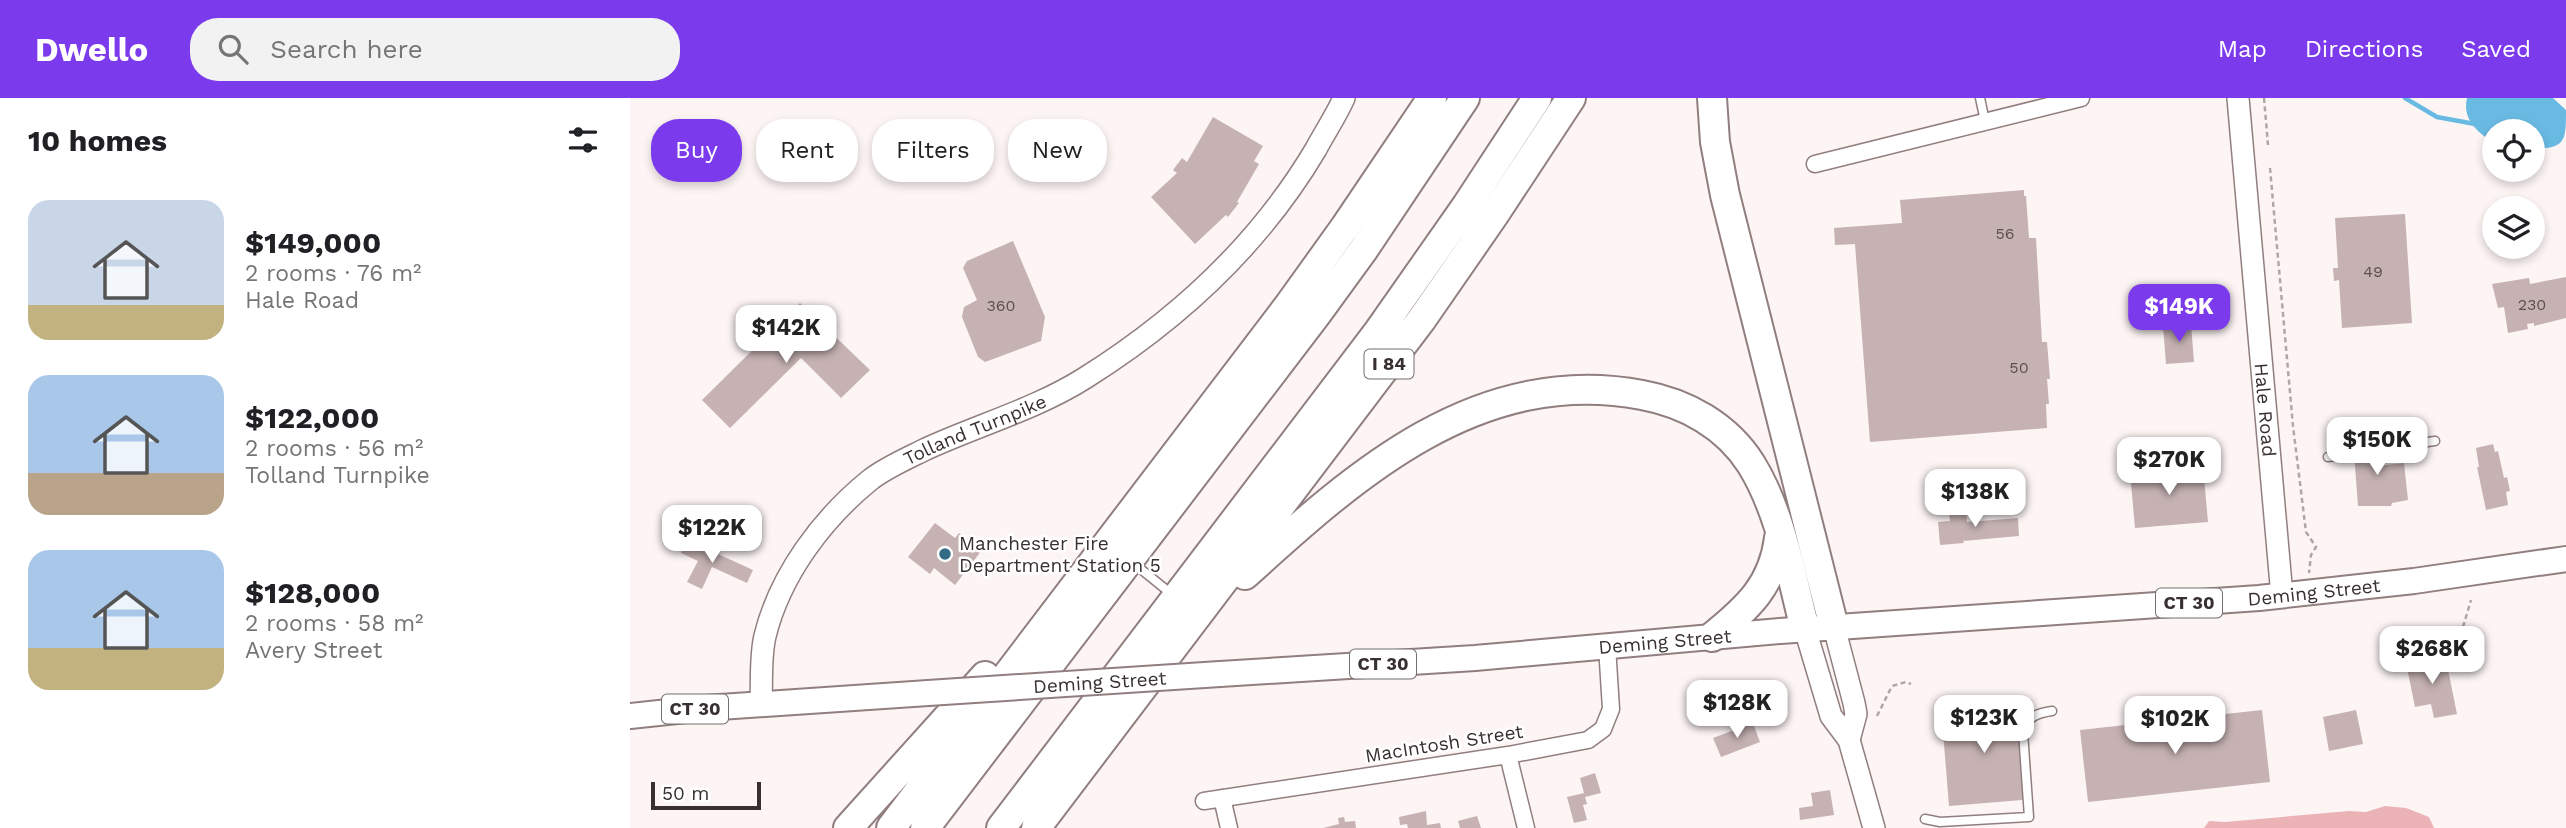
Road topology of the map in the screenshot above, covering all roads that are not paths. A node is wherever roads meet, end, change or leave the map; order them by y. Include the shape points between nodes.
1 (1344, 98) edge
2 (1432, 98) edge
3 (1465, 98) edge
4 (1537, 98) edge
5 (1571, 98) edge
6 (1712, 98) edge
7 (1980, 98) edge
8 (2081, 98) edge
9 (2238, 98) edge
10 (1986, 121) junction
11 (1815, 164) dead end
12 (2435, 441) dead end
13 (2375, 449) dead end
14 (2355, 453) dead end
15 (2328, 457) dead end
16 (1780, 535) junction
17 (2566, 559) edge
18 (1130, 560) junction
19 (2282, 596) junction
20 (1176, 598) junction
21 (1061, 604) junction
22 (1193, 622) junction
23 (1835, 627) junction
24 (1805, 629) junction
25 (1712, 636) junction
26 (1607, 646) junction
27 (761, 704) junction
28 (2052, 710) dead end
29 (630, 716) edge
30 (1849, 740) junction
31 (1508, 755) junction
32 (1222, 798) junction
33 (1204, 801) dead end
34 (1925, 819) dead end
35 (848, 828) edge
36 (891, 828) edge
37 (925, 828) edge
38 (1001, 828) edge
39 (1036, 828) edge
40 (1229, 828) edge
41 (1526, 828) edge
42 (1874, 828) edge

1 - 27 street, Tolland Turnpike via 1296,183 1249,242 1201,292 1155,330 1083,379 1005,418 926,449 872,479 831,517 800,557 778,597 765,637
2 - 21 highway via 1321,261
3 - 18 highway via 1364,249
4 - 20 highway via 1415,281
5 - 22 highway, I 84 via 1422,319
6 - 23 highway via 1725,195
7 - 10 lane
8 - 10 street
9 - 19 street, Hale Road
10 - 11 street
12 - 13 lane
14 - 15 lane
16 - 22 highway via 1750,463 1700,416 1668,401 1632,393 1588,390 1545,394 1463,416 1380,461 1308,517
16 - 24 highway
16 - 25 highway via 1774,565 1762,589
17 - 19 main road, Deming Street / CT 30
18 - 20 lane
18 - 37 highway
19 - 23 main road, Deming Street / CT 30
20 - 38 highway
21 - 35 highway via 974,686
21 - 36 highway
22 - 39 highway, I 84
23 - 24 main road, Deming Street / CT 30
23 - 30 street via 1856,714
24 - 25 main road, Deming Street / CT 30
24 - 30 street via 1831,716
25 - 26 main road, Deming Street / CT 30
26 - 27 main road, Deming Street / CT 30, bridge
26 - 31 street, MacIntosh Street via 1611,709 1603,729 1581,742
27 - 29 main road, CT 30
28 - 34 lane via 2032,716 2023,732 2029,817
30 - 42 street
31 - 32 street, MacIntosh Street
31 - 41 street
32 - 33 street, MacIntosh Street
32 - 40 street

